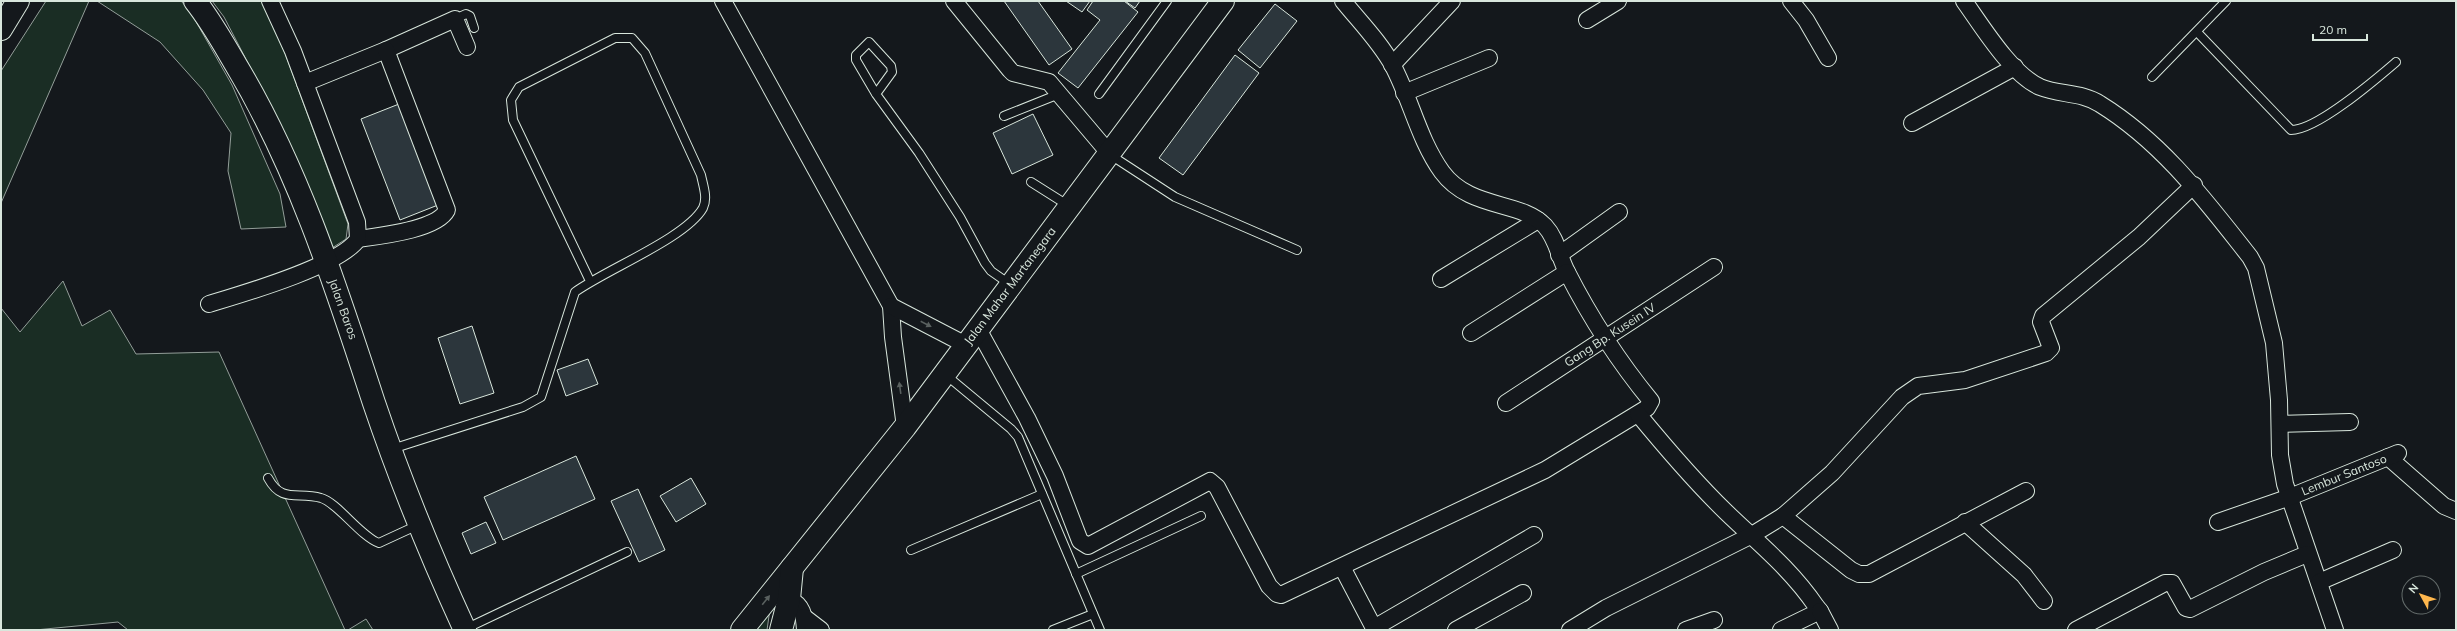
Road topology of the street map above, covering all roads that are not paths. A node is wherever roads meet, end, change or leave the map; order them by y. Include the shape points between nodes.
1 (18, 1) edge
2 (195, 1) edge
3 (270, 1) edge
4 (723, 1) edge
5 (954, 1) edge
6 (1167, 1) edge
7 (1223, 1) edge
8 (1343, 1) edge
9 (1452, 1) edge
10 (1618, 1) edge
11 (1792, 1) edge
12 (1964, 1) edge
13 (2226, 1) edge
14 (455, 19) junction
15 (1587, 20) dead end
16 (474, 28) dead end
17 (1, 29) edge
18 (2197, 32) junction
19 (467, 47) dead end
20 (386, 50) junction
21 (1489, 58) dead end
22 (1828, 58) dead end
23 (2396, 62) dead end
24 (1392, 65) junction
25 (2015, 67) junction
26 (2152, 77) dead end
27 (305, 83) junction
28 (876, 94) junction
29 (1059, 94) junction
30 (1099, 94) dead end
31 (1404, 94) junction
32 (1004, 116) dead end
33 (1912, 123) dead end
34 (1109, 153) junction
35 (1031, 182) dead end
36 (2194, 185) junction
37 (1069, 206) junction
38 (1619, 212) dead end
39 (1538, 220) junction
40 (358, 239) junction
41 (1297, 250) dead end
42 (1559, 255) junction
43 (326, 261) junction
44 (1714, 267) dead end
45 (1567, 272) junction
46 (1441, 279) dead end
47 (590, 281) junction
48 (1011, 286) junction
49 (209, 304) dead end
50 (891, 306) junction
51 (1471, 333) dead end
52 (972, 337) junction
53 (1606, 339) junction
54 (945, 374) junction
55 (1506, 403) dead end
56 (1638, 414) junction
57 (2350, 422) dead end
58 (2280, 424) junction
59 (905, 427) junction
60 (392, 449) junction
61 (268, 478) dead end
62 (2026, 491) dead end
63 (1042, 494) junction
64 (2290, 498) junction
65 (2456, 511) edge
66 (1201, 516) dead end
67 (1783, 516) junction
68 (1965, 522) junction
69 (2218, 522) dead end
70 (420, 524) junction
71 (1534, 535) dead end
72 (1752, 535) junction
73 (911, 550) dead end
74 (2393, 550) dead end
75 (627, 552) dead end
76 (2307, 554) junction
77 (1342, 567) junction
78 (792, 568) junction
79 (1076, 574) junction
80 (2319, 582) junction
81 (1523, 593) dead end
82 (789, 599) junction
83 (2044, 601) dead end
84 (1820, 612) junction
85 (1093, 614) junction
86 (1714, 620) dead end
87 (805, 623) edge
88 (465, 629) edge
89 (1374, 629) edge
90 (2331, 629) edge
91 (742, 630) edge
92 (781, 630) edge
93 (820, 630) edge
94 (1053, 630) edge
95 (1100, 630) edge
96 (1456, 630) edge
97 (1570, 630) edge
98 (1686, 630) edge
99 (1781, 630) edge
100 (1830, 630) edge
101 (2076, 630) edge

1 - 17 main road
2 - 43 main road, Jalan Baros via 257,100 290,167
3 - 27 street
4 - 50 street
5 - 29 street via 1013,73 1048,81
6 - 30 lane
7 - 34 main road, Jalan Mahar Martanegara
8 - 24 street via 1382,48
9 - 24 street
10 - 15 street
11 - 22 street
12 - 25 street
13 - 18 lane
14 - 16 lane via 466,14 470,16
14 - 19 street
14 - 20 street
18 - 23 lane via 2291,130 2308,128 2368,86
18 - 26 lane
20 - 27 street
20 - 40 street via 447,210 443,216 412,230
21 - 31 street
24 - 31 street
25 - 33 street
25 - 36 street via 2038,86 2080,95 2100,103 2136,129
27 - 40 street via 357,222
28 - 28 lane via 855,57 870,42 891,66 892,72
28 - 48 lane via 919,152 985,263 991,271
29 - 32 lane
29 - 34 street
31 - 39 street via 1431,156 1452,182 1476,198 1531,215
34 - 37 main road, Jalan Mahar Martanegara
34 - 41 lane via 1175,197
35 - 37 lane
36 - 58 street via 2256,268 2274,343
36 - 67 street via 2140,237 2043,316 2041,322 2051,348 2049,351 1965,380 1918,386 1909,391 1832,473
37 - 48 main road, Jalan Mahar Martanegara
38 - 42 street
39 - 42 street via 1551,233
39 - 46 street
40 - 43 street via 350,248
42 - 45 street
43 - 49 street via 274,284
43 - 60 main road, Jalan Baros
44 - 53 street, Gang Bp. Kusein IV
45 - 51 street
45 - 53 street
47 - 47 lane via 682,230 703,207 705,192 701,175 645,53 632,38 615,38 519,87 511,100 513,120
47 - 60 lane via 575,292 541,397 524,407
48 - 52 main road, Jalan Mahar Martanegara
50 -> 52 street
59 -> 50 street
52 - 54 main road, Jalan Mahar Martanegara
52 - 77 street via 1027,418 1055,476 1077,537 1084,544 1088,546 1210,481 1217,487 1269,586 1277,594 1284,594
53 - 55 street, Gang Bp. Kusein IV
53 - 56 street via 1651,401 1647,408
54 - 59 main road, Jalan Mahar Martanegara
54 - 63 lane via 1018,437
56 - 72 street via 1688,472
56 - 77 street via 1545,470
57 - 58 street
58 - 64 street via 2280,455
59 - 78 main road, Jalan Mahar Martanegara
60 - 70 main road, Jalan Baros
61 - 70 lane via 280,494 323,498 379,543
62 - 68 street
63 - 73 lane
63 - 79 lane
64 - 65 street, Lembur Santoso via 2393,455 2444,506
64 - 69 street, Lembur Santoso
64 - 76 street
66 - 79 lane
67 - 68 street via 1851,570 1864,574 1869,574
67 - 72 street
68 - 83 street via 2024,574
70 - 88 main road, Jalan Baros
71 - 89 street
72 - 84 street via 1791,573
72 - 97 street via 1606,608
74 - 80 street
75 - 88 lane
76 - 80 street
76 - 101 street via 2264,572 2190,609 2186,608 2174,585 2165,583
77 - 89 street
78 - 82 main road
91 -> 78 main road, Jalan Mahar Martanegara
79 - 85 lane
80 - 90 street
81 - 96 street
82 - 87 street via 798,602
82 - 92 main road
84 - 99 street
84 - 100 street
85 - 94 lane
85 - 95 lane
86 - 98 street
87 - 93 street

